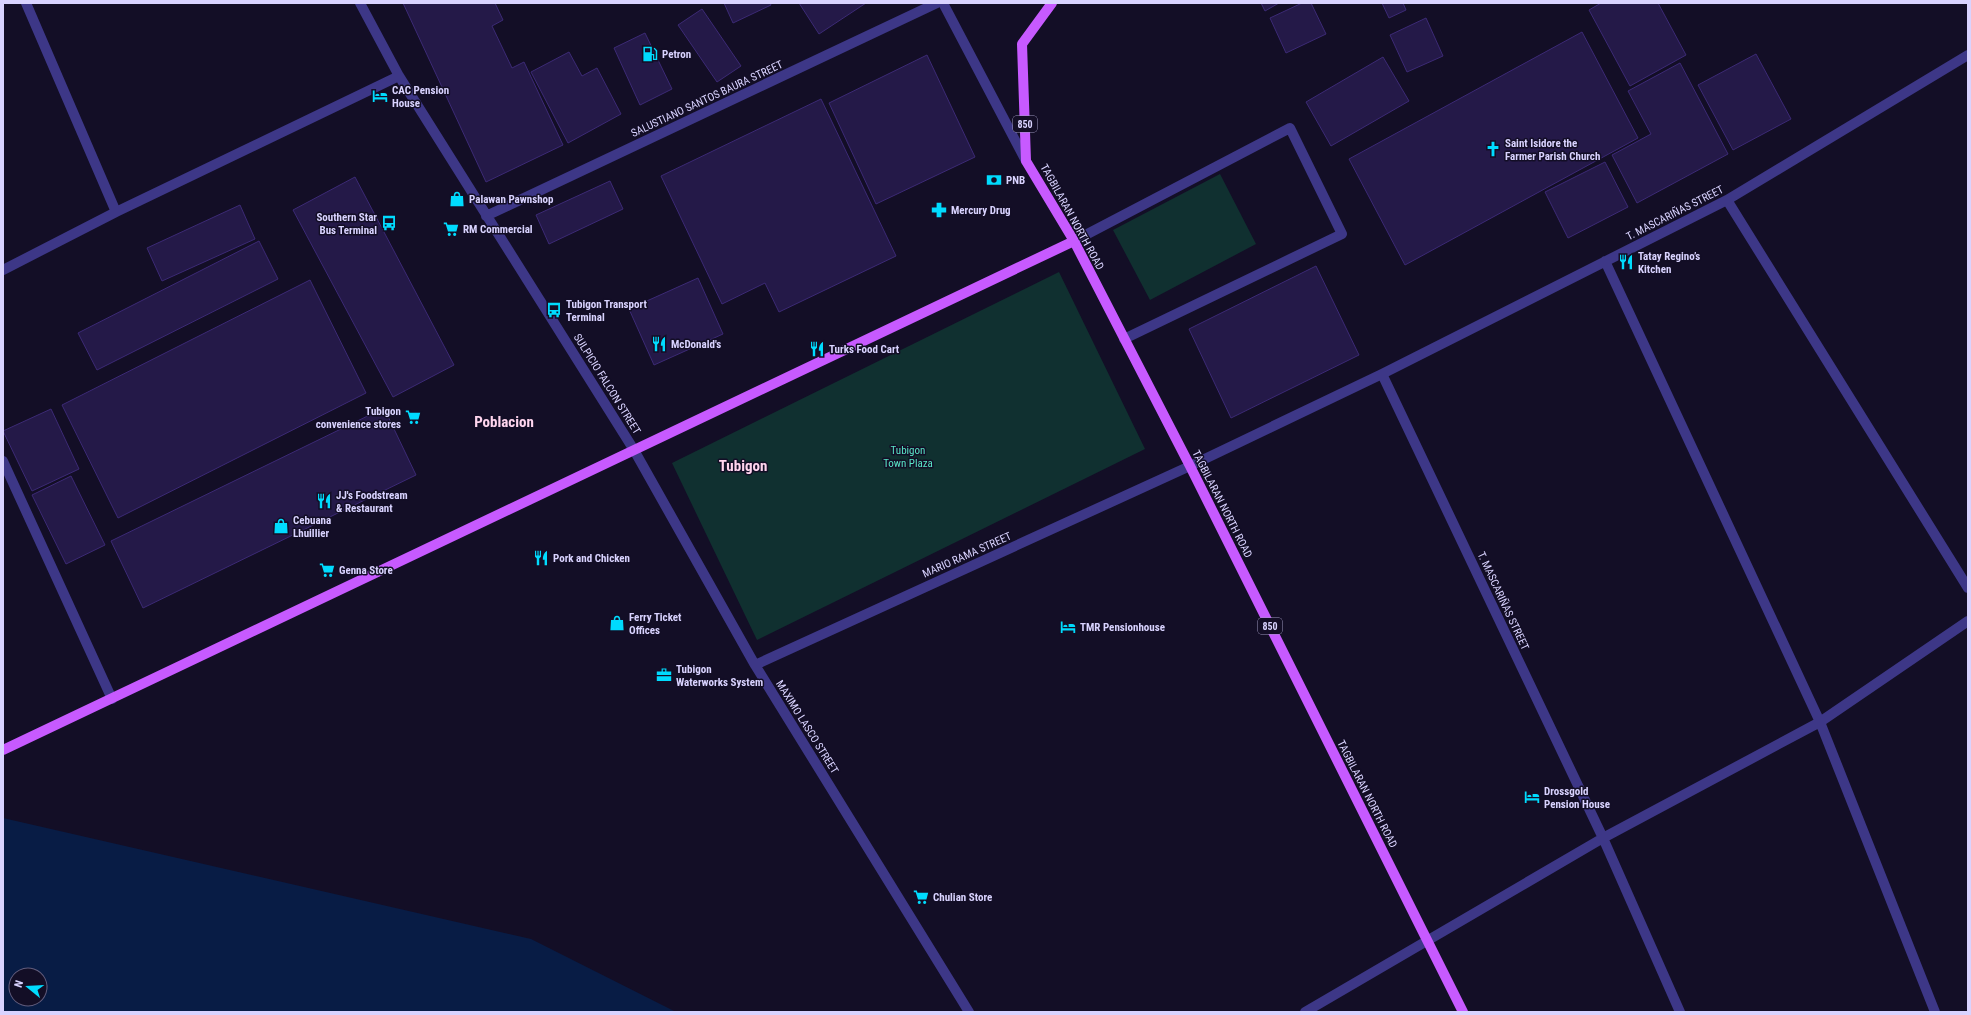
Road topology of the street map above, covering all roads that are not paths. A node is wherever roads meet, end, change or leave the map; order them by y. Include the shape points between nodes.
1 (26, 3) edge
2 (360, 3) edge
3 (937, 3) edge
4 (943, 3) edge
5 (1052, 3) edge
6 (1968, 55) edge
7 (399, 76) junction
8 (1026, 161) junction
9 (1727, 200) junction
10 (116, 212) junction
11 (486, 216) junction
12 (1074, 241) junction
13 (1605, 261) junction
14 (3, 270) edge
15 (1124, 339) junction
16 (1382, 374) junction
17 (634, 450) junction
18 (3, 461) edge
19 (1190, 466) junction
20 (1968, 588) edge
21 (1968, 621) edge
22 (754, 664) junction
23 (112, 699) junction
24 (1820, 722) junction
25 (3, 750) edge
26 (1603, 838) junction
27 (1427, 942) junction
28 (969, 1012) edge
29 (1305, 1012) edge
30 (1463, 1012) edge
31 (1680, 1012) edge
32 (1935, 1012) edge

1 - 10 street
2 - 7 street, SULPICIO FALCON STREET
3 - 11 street, SALUSTIANO SANTOS BAURA STREET
4 - 8 street
5 - 8 main road, TAGBILARAN NORTH ROAD / 850 via 1022,44
6 - 9 street, T. MASCARIÑAS STREET
7 - 10 street
7 - 11 street, SULPICIO FALCON STREET
8 - 12 main road, TAGBILARAN NORTH ROAD / 850
9 - 13 street, T. MASCARIÑAS STREET
9 - 20 street
10 - 14 street
11 - 17 street, SULPICIO FALCON STREET
12 - 15 main road, TAGBILARAN NORTH ROAD / 850
12 - 15 street via 1290,128 1342,234
12 - 17 main road
13 - 16 street, T. MASCARIÑAS STREET
13 - 24 street
15 - 19 main road, TAGBILARAN NORTH ROAD / 850
16 - 19 street, T. MASCARIÑAS STREET
16 - 26 street, T. MASCARIÑAS STREET
17 - 22 street, MAXIMO LASCO STREET
17 - 23 main road
18 - 23 street
19 - 22 street, MARIO RAMA STREET
19 - 27 main road, TAGBILARAN NORTH ROAD / 850
21 - 24 street
22 - 28 street, MAXIMO LASCO STREET
23 - 25 main road
24 - 26 street
24 - 32 street
26 - 27 street
26 - 31 street, T. MASCARIÑAS STREET
27 - 29 street
27 - 30 main road, TAGBILARAN NORTH ROAD / 850

